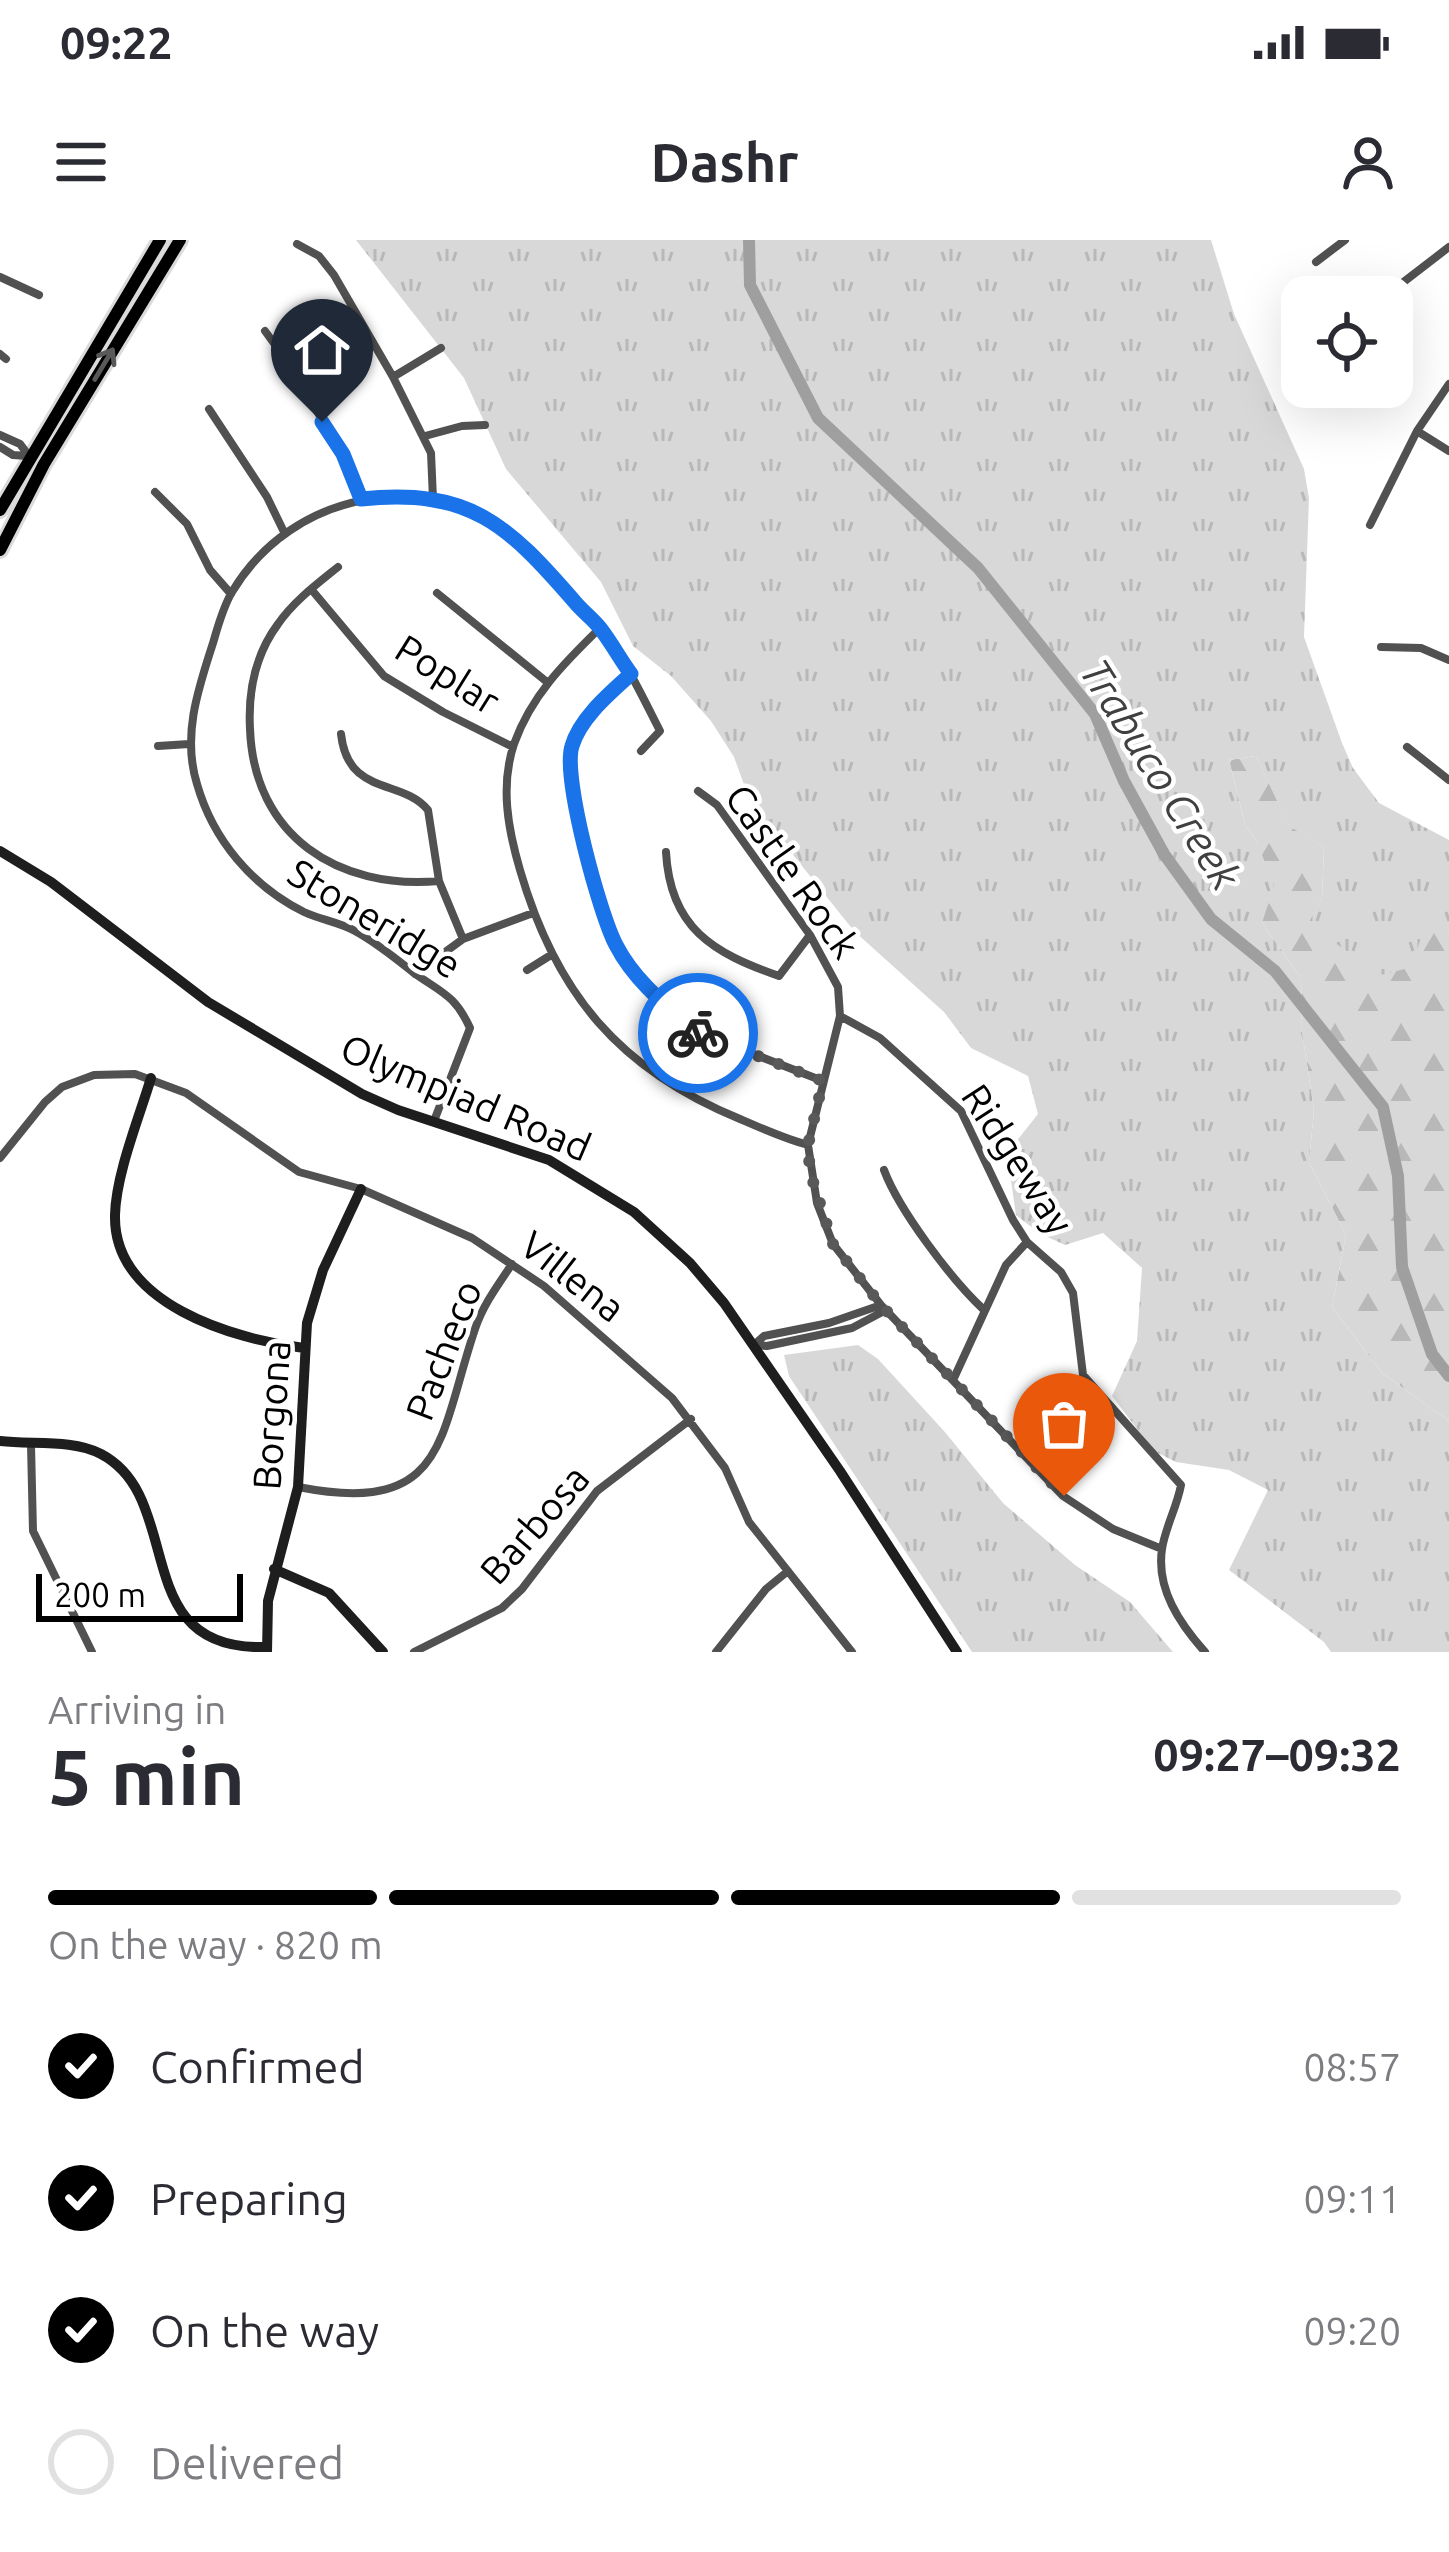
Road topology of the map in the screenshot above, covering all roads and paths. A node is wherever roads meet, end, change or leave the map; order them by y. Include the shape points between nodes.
1 (160, 240) edge
2 (180, 240) edge
3 (1345, 240) edge
4 (297, 244) dead end
5 (1449, 247) edge
6 (1316, 262) dead end
7 (1411, 276) edge
8 (0, 277) edge
9 (39, 295) dead end
10 (265, 331) dead end
11 (441, 348) dead end
12 (393, 376) junction
13 (1449, 384) edge
14 (209, 409) dead end
15 (485, 425) dead end
16 (1417, 431) junction
17 (0, 432) edge
18 (424, 436) junction
19 (0, 447) edge
20 (24, 450) junction
21 (1449, 451) edge
22 (44, 464) junction
23 (155, 492) dead end
24 (361, 499) junction
25 (433, 499) junction
26 (0, 510) edge
27 (1370, 525) dead end
28 (284, 532) junction
29 (0, 550) edge
30 (338, 567) dead end
31 (311, 589) junction
32 (436, 593) dead end
33 (231, 594) junction
34 (600, 628) junction
35 (1381, 647) dead end
36 (1449, 660) edge
37 (631, 674) junction
38 (548, 682) junction
39 (341, 734) dead end
40 (189, 744) junction
41 (158, 746) dead end
42 (513, 747) junction
43 (1407, 747) dead end
44 (641, 751) dead end
45 (1449, 780) edge
46 (698, 791) dead end
47 (0, 851) edge
48 (665, 852) dead end
49 (439, 880) junction
50 (532, 913) junction
51 (810, 935) junction
52 (463, 940) junction
53 (551, 955) junction
54 (526, 970) dead end
55 (416, 974) junction
56 (840, 1016) junction
57 (151, 1078) junction
58 (823, 1081) junction
59 (434, 1121) junction
60 (808, 1145) junction
61 (0, 1158) edge
62 (884, 1170) dead end
63 (361, 1189) junction
64 (1027, 1242) junction
65 (512, 1264) junction
66 (884, 1307) junction
67 (983, 1309) junction
68 (860, 1312) junction
69 (865, 1322) junction
70 (785, 1335) junction
71 (754, 1345) junction
72 (304, 1348) junction
73 (954, 1378) junction
74 (691, 1420) junction
75 (0, 1441) edge
76 (31, 1445) junction
77 (298, 1487) junction
78 (1162, 1549) junction
79 (274, 1569) junction
80 (788, 1570) junction
81 (267, 1649) edge
82 (92, 1652) edge
83 (383, 1652) edge
84 (414, 1652) edge
85 (716, 1652) edge
86 (852, 1652) edge
87 (957, 1652) edge
88 (1204, 1652) edge

1 - 20 main road
22 -> 2 main road
3 - 6 street
4 - 12 street via 334,274
5 - 7 street
8 - 9 street
10 - 24 street via 343,454
11 - 12 street
12 - 18 street
13 - 16 street
14 - 28 street
15 - 18 street
16 - 21 street
16 - 27 street
17 - 20 street
18 - 25 street
19 - 20 street via 13,455
20 - 22 main road
20 - 26 main road
22 - 29 main road
23 - 33 street via 187,524
24 - 25 street, Stoneridge
24 - 28 street, Stoneridge
25 - 34 street, Stoneridge via 520,540
28 - 33 street, Stoneridge
30 - 31 street
31 - 42 street, Poplar via 384,676
31 - 49 street via 276,626 252,679 257,782 280,823 323,858 377,880
32 - 38 street
33 - 40 street, Stoneridge via 198,687
34 - 37 street, Stoneridge
34 - 38 street
35 - 36 street via 1421,648
37 - 44 street, Stoneridge via 660,731
37 - 58 street via 571,747 574,805 614,944 643,985 699,1034
38 - 42 street
39 - 49 street via 363,776 428,810
40 - 41 street
40 - 55 street, Stoneridge via 217,834 254,880 304,912 350,928
42 - 50 street via 507,817
43 - 45 street
46 - 51 street, Castle Rock via 717,805
47 - 59 street, Olympiad Road via 208,1001 362,1094
48 - 51 street via 668,884 687,925 733,960 779,976
49 - 52 street
50 - 52 street
50 - 53 street
51 - 56 street, Castle Rock via 838,987
52 - 55 street
53 - 54 street
53 - 60 street via 579,1000 660,1079
55 - 59 street, Stoneridge via 458,1003 470,1028
56 - 58 street, Castle Rock
56 - 64 street, Ridgeway via 880,1038 961,1111
57 - 61 street via 120,1072 74,1080
57 - 63 street, Villena via 200,1101 289,1167
57 - 72 street via 115,1210 129,1268 151,1292 229,1331
58 - 60 street, Castle Rock
59 - 71 street, Olympiad Road via 549,1160 634,1212 708,1283
60 - 66 street, Castle Rock via 833,1244
62 - 67 street
63 - 65 street, Villena via 452,1226
63 - 72 street, Borgona via 314,1296
64 - 67 street
64 - 78 street, Ridgeway via 1073,1293 1083,1375 1181,1485
65 - 74 street, Villena via 597,1329
65 - 77 street, Pacheco via 477,1323 451,1420 428,1460 372,1494
66 - 68 street
66 - 69 street
66 - 73 street, Castle Rock
67 - 73 street
68 - 69 street
68 - 70 street
69 - 70 street
70 - 71 street
71 - 87 street, Olympiad Road
72 - 77 street, Borgona
73 - 78 street, Castle Rock via 1064,1496
74 - 80 street, Villena via 749,1522
74 - 84 street, Barbosa via 597,1491 502,1608
75 - 76 street
76 - 81 street via 82,1447 113,1462 137,1492 186,1618 228,1646
76 - 82 street via 34,1531
77 - 79 street, Borgona
78 - 88 street via 1170,1603
79 - 81 street, Borgona
79 - 83 street via 328,1593
80 - 85 street
80 - 86 street, Villena

